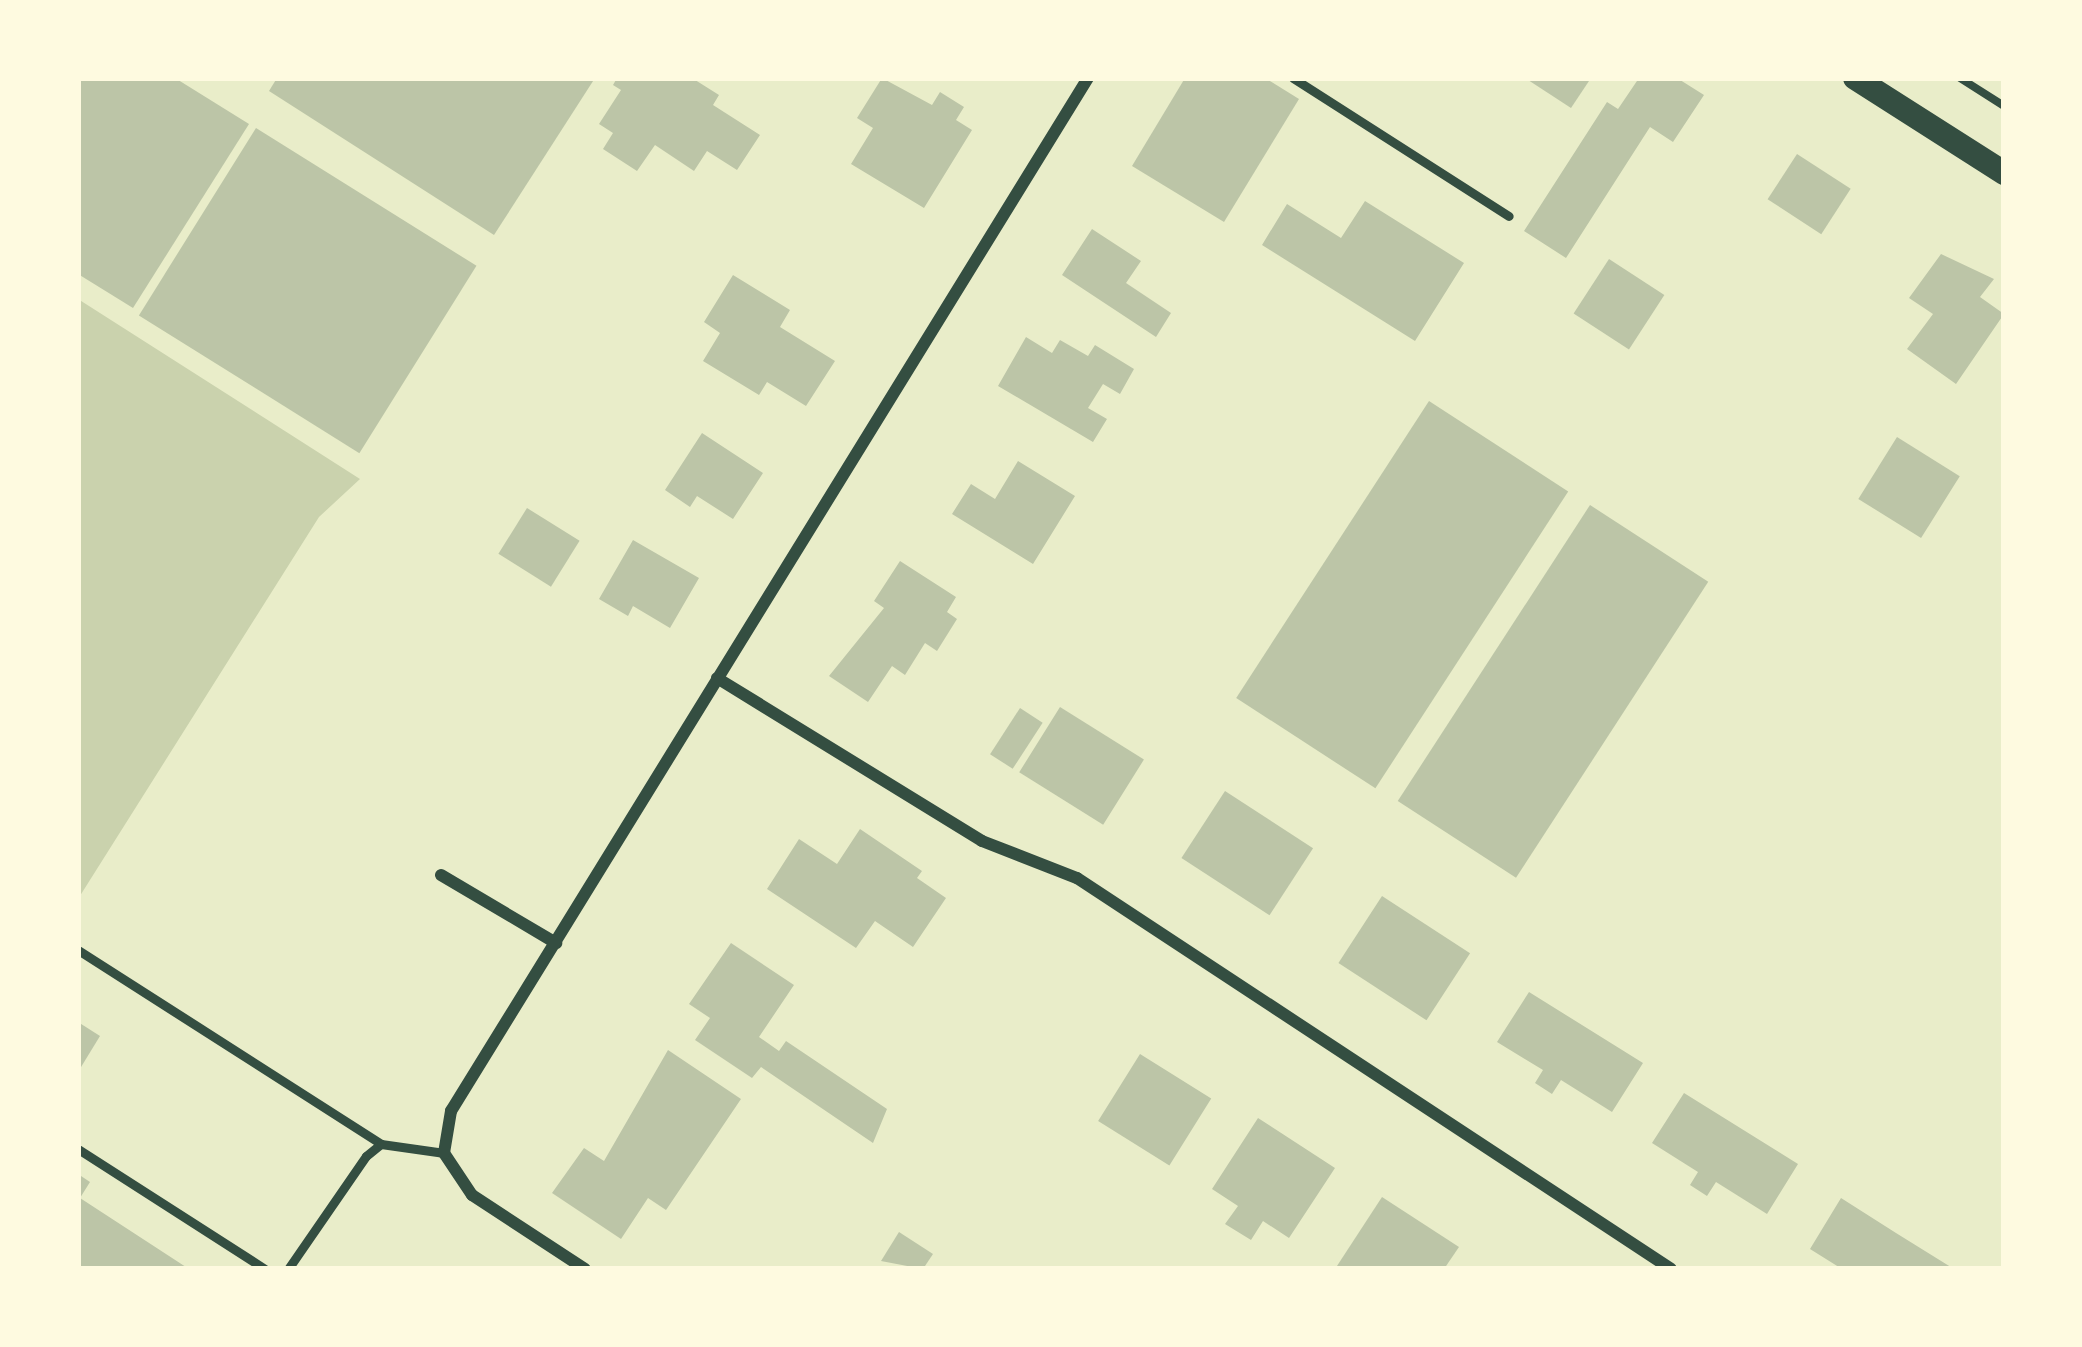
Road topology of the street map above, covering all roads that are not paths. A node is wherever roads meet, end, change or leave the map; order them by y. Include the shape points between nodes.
1 (1088, 78) edge
2 (1293, 78) edge
3 (1855, 78) edge
4 (2004, 173) edge
5 (1509, 216) dead end
6 (717, 678) junction
7 (440, 875) dead end
8 (556, 943) junction
9 (78, 950) edge
10 (382, 1144) junction
11 (78, 1149) edge
12 (444, 1153) junction
13 (266, 1269) edge
14 (287, 1269) edge
15 (585, 1269) edge
16 (1671, 1269) edge

1 - 6 street
2 - 5 lane
3 - 4 main road
6 - 8 street
6 - 16 street via 982,841 1077,878
7 - 8 street
8 - 12 street via 451,1111
9 - 10 lane
10 - 12 lane
10 - 14 lane
11 - 13 lane
12 - 15 street via 472,1195

